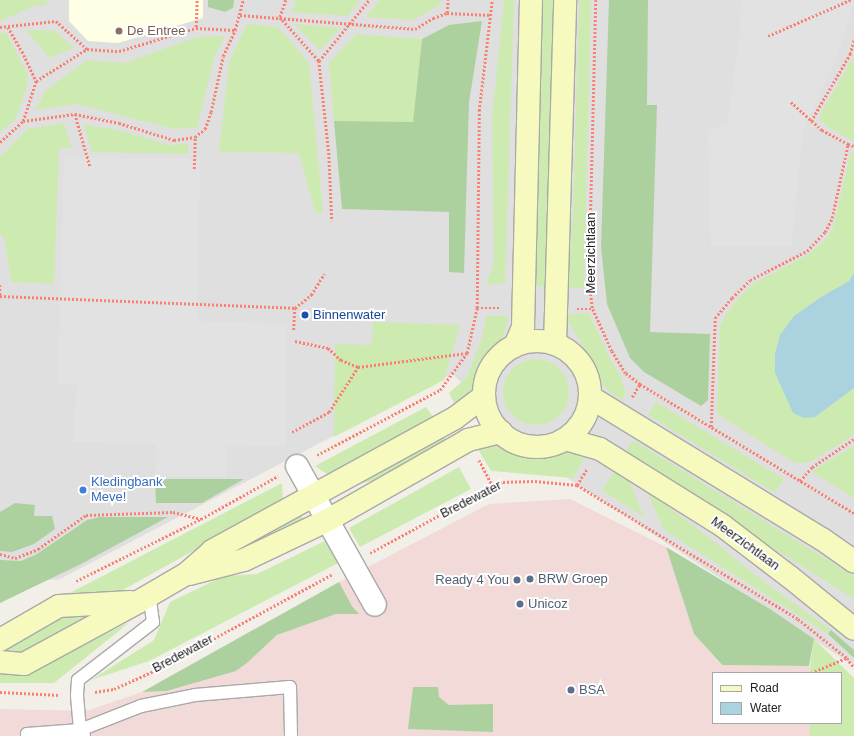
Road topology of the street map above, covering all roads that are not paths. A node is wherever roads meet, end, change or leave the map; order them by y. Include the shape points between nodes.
1 (531, 0) edge
2 (565, 0) edge
3 (555, 344) junction
4 (515, 346) junction
5 (484, 396) junction
6 (590, 397) junction
7 (501, 432) junction
8 (565, 439) junction
9 (297, 466) road end
10 (313, 494) junction
11 (328, 520) junction
12 (854, 561) edge
13 (186, 574) junction
14 (144, 598) junction
15 (375, 605) dead end
16 (854, 630) edge
17 (0, 640) edge
18 (0, 662) edge
19 (82, 733) edge
20 (27, 736) edge
21 (291, 736) edge

1 - 4 street via 523,327
2 - 3 street
3 - 4 street via 535,341
3 - 6 street via 570,352 582,365 588,380
4 - 5 street via 502,354 492,366
5 - 7 street via 489,416
5 - 10 street via 456,418
6 - 8 street via 589,406 578,428
6 - 12 street
7 - 8 street via 512,440 539,447
7 - 11 street via 468,440
8 - 16 street, Meerzichtlaan via 600,449 723,526
9 - 10 street
10 - 11 street
10 - 13 street via 212,551
11 - 13 street via 244,560
11 - 15 street
13 - 14 street
14 - 17 street via 59,606
14 - 18 street via 24,664
14 - 19 lane via 153,622 78,680 77,695
19 - 20 lane
19 - 21 lane via 141,706 195,695 290,687

